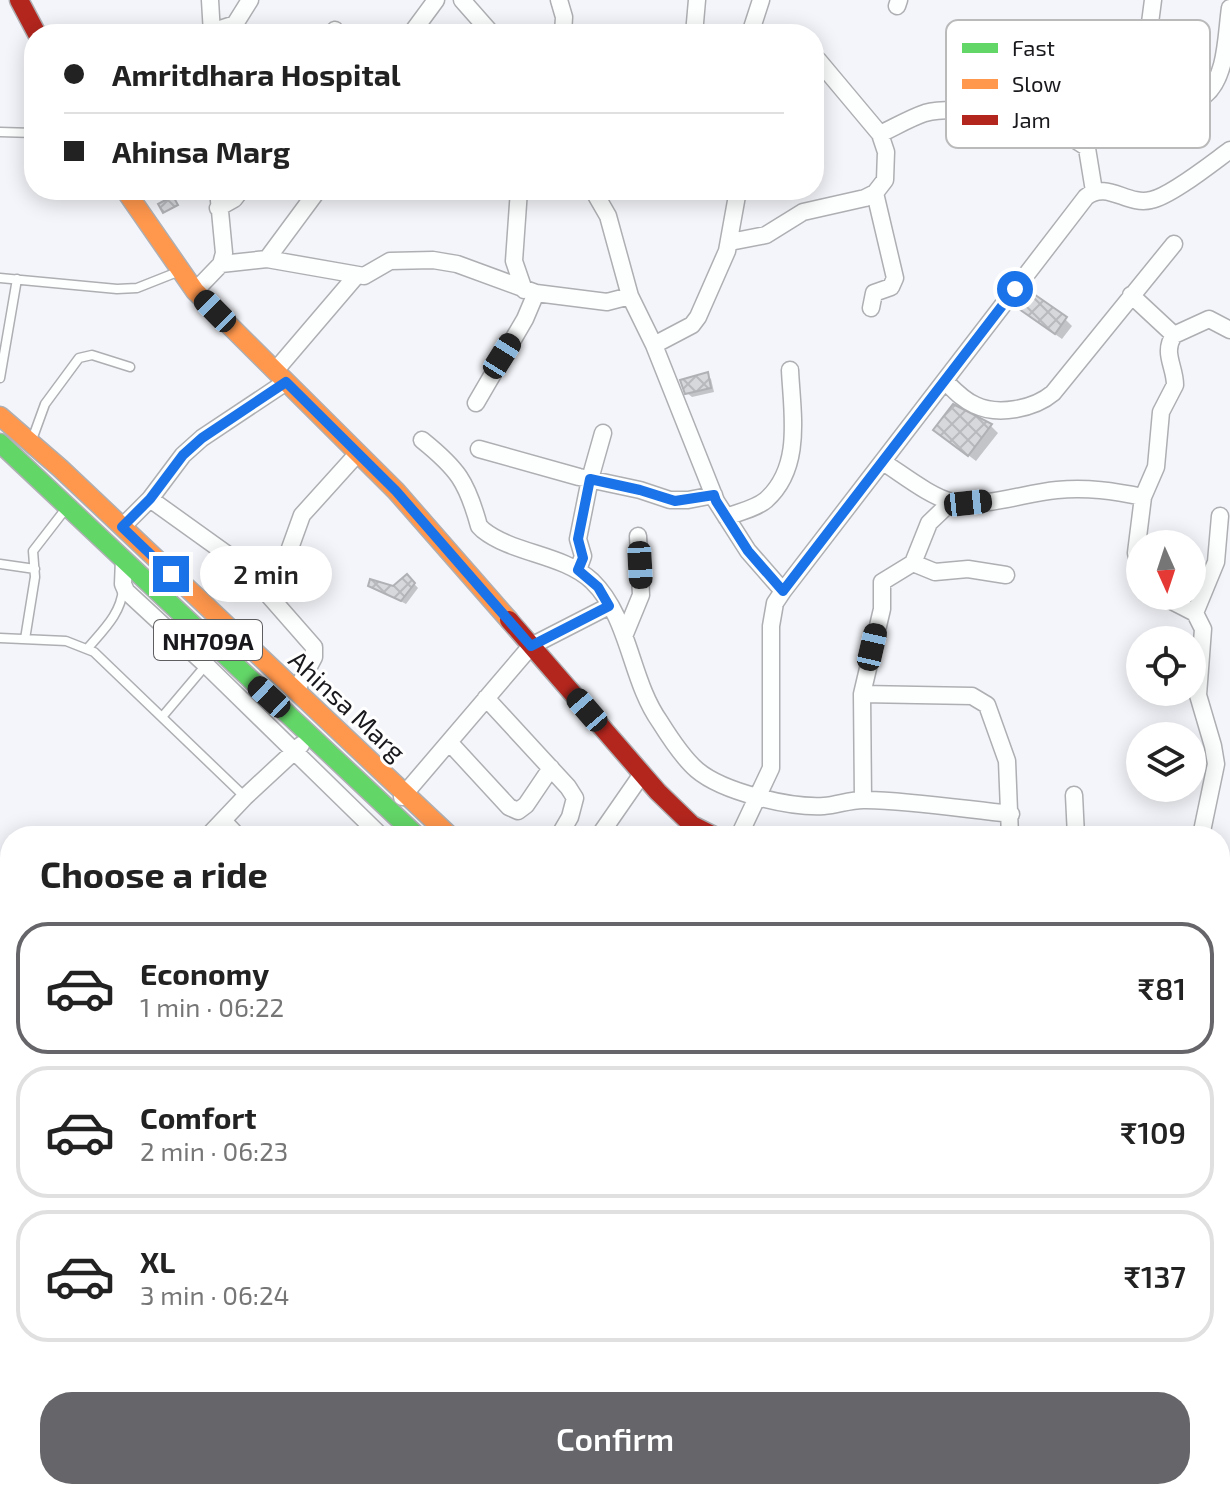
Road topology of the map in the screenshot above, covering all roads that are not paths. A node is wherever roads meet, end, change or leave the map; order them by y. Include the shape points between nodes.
1 (19, 0) edge
2 (210, 0) edge
3 (250, 0) edge
4 (436, 0) edge
5 (462, 0) edge
6 (559, 0) edge
7 (697, 0) edge
8 (761, 0) edge
9 (1153, 0) edge
10 (1230, 8) edge
11 (1150, 20) edge
12 (32, 24) edge
13 (211, 24) edge
14 (235, 24) edge
15 (418, 24) edge
16 (483, 24) edge
17 (564, 24) edge
18 (695, 24) edge
19 (753, 24) edge
20 (824, 67) edge
21 (1210, 91) edge
22 (946, 111) edge
23 (0, 132) edge
24 (24, 133) edge
25 (880, 134) junction
26 (1085, 148) edge
27 (1230, 150) edge
28 (1094, 191) junction
29 (875, 193) junction
30 (132, 200) edge
31 (218, 200) edge
32 (232, 200) edge
33 (311, 200) edge
34 (518, 200) edge
35 (599, 200) edge
36 (736, 200) edge
37 (218, 208) junction
38 (730, 242) junction
39 (1174, 244) dead end
40 (267, 259) junction
41 (221, 264) junction
42 (181, 271) junction
43 (357, 275) junction
44 (0, 278) edge
45 (17, 279) junction
46 (195, 291) junction
47 (530, 292) junction
48 (1131, 295) junction
49 (630, 296) junction
50 (871, 308) dead end
51 (1230, 330) edge
52 (1174, 335) junction
53 (654, 345) junction
54 (130, 367) dead end
55 (790, 370) dead end
56 (280, 376) junction
57 (0, 378) edge
58 (945, 381) junction
59 (476, 403) dead end
60 (0, 416) edge
61 (603, 433) dead end
62 (422, 440) dead end
63 (31, 442) junction
64 (0, 443) edge
65 (479, 449) dead end
66 (358, 453) junction
67 (883, 462) junction
68 (590, 479) junction
69 (714, 495) junction
70 (1143, 497) junction
71 (150, 499) junction
72 (951, 502) junction
73 (67, 507) junction
74 (1220, 516) dead end
75 (726, 517) junction
76 (126, 530) junction
77 (1139, 530) edge
78 (638, 536) dead end
79 (124, 561) junction
80 (913, 563) junction
81 (0, 564) edge
82 (35, 569) junction
83 (578, 570) junction
84 (1006, 575) dead end
85 (123, 584) junction
86 (783, 591) junction
87 (272, 598) junction
88 (609, 606) junction
89 (1189, 610) edge
90 (1195, 613) junction
91 (625, 634) junction
92 (0, 638) edge
93 (25, 639) junction
94 (531, 646) junction
95 (88, 648) junction
96 (206, 665) junction
97 (296, 691) junction
98 (862, 694) junction
99 (486, 698) junction
100 (162, 717) junction
101 (311, 736) junction
102 (449, 742) junction
103 (293, 752) junction
104 (1222, 756) edge
105 (551, 768) junction
106 (642, 774) junction
107 (405, 794) junction
108 (1074, 795) dead end
109 (245, 797) junction
110 (758, 797) junction
111 (863, 799) junction
112 (390, 811) junction
113 (1011, 814) junction
114 (225, 817) junction
115 (217, 826) edge
116 (234, 826) edge
117 (370, 826) edge
118 (381, 826) edge
119 (406, 826) edge
120 (439, 826) edge
121 (565, 826) edge
122 (606, 826) edge
123 (688, 826) edge
124 (744, 826) edge
125 (1010, 826) edge
126 (1076, 826) edge
127 (1203, 826) edge

1 - 12 main road
2 - 13 street
3 - 14 street
4 - 15 street
5 - 16 street
6 - 17 street
7 - 18 street
8 - 19 street
9 - 11 street
10 - 21 street via 1222,63
20 - 25 street
22 - 25 street via 918,116
23 - 24 lane
25 - 29 street via 887,169
26 - 28 street
27 - 28 street via 1154,200
28 - 58 street
29 - 38 street via 803,212 766,235
29 - 50 street via 895,283 874,293
30 - 42 main road
31 - 37 street
32 - 37 street
33 - 40 street
34 - 47 street via 514,261
35 - 49 street
36 - 38 street
37 - 41 street
38 - 53 street via 698,317
39 - 48 street
40 - 41 street
40 - 43 street
41 - 46 street
42 - 45 lane via 137,288 117,289
42 - 46 main road
43 - 47 street via 371,274 390,261 433,260
43 - 56 street
44 - 45 lane
45 - 57 lane
46 - 56 main road
47 - 49 street via 607,302
47 - 59 street via 525,319
48 - 52 street
48 - 58 street via 1044,401 982,408
49 - 53 street
51 - 52 street via 1209,319
52 - 70 street via 1167,351 1175,385 1161,412 1156,467
53 - 69 street
54 - 63 lane via 92,355 79,358 45,404
55 - 75 street via 793,443 787,469 766,499
56 - 66 main road
56 - 71 street via 183,455
58 - 67 street
60 - 63 main road, Ahinsa Marg / NH709A
61 - 68 street
62 - 83 street via 465,482 483,530
63 - 76 main road, Ahinsa Marg / NH709A
64 - 73 main road, Ahinsa Marg / NH709A
65 - 68 street
66 - 87 street via 302,515
66 - 94 main road
67 - 72 street
67 - 86 street
68 - 69 street via 675,501
68 - 83 street via 578,539 583,558
69 - 75 street
70 - 72 street via 1083,488
70 - 77 street
71 - 76 street
71 - 87 street via 242,565
72 - 80 street via 929,523
73 - 79 main road, Ahinsa Marg / NH709A
73 - 82 lane via 35,546
74 - 90 street via 1216,562
75 - 86 street
76 - 79 street
76 - 97 main road, Ahinsa Marg / NH709A
78 - 91 street via 641,595
79 - 85 street
79 - 101 main road, Ahinsa Marg / NH709A
80 - 84 street via 935,572 968,569
80 - 98 street via 882,582 882,609
81 - 82 lane
82 - 93 lane
83 - 88 street via 598,587
85 - 95 lane via 117,612
85 - 96 street
86 - 110 street via 771,626 771,768
87 - 97 street via 316,653
88 - 91 street
88 - 94 street
89 - 90 street
90 - 104 street via 1204,639 1198,695
91 - 110 street via 647,701 695,768
92 - 93 lane
93 - 95 lane
94 - 99 street
94 - 106 main road
95 - 100 lane
96 - 100 lane
96 - 103 street
97 - 107 main road, Ahinsa Marg / NH709A
98 - 111 street
98 - 113 street via 972,696 987,705 1007,761
99 - 102 street
99 - 105 street
100 - 109 lane
101 - 103 street
101 - 112 main road, Ahinsa Marg / NH709A
102 - 105 street via 518,811
102 - 107 street
103 - 109 street
103 - 117 street
104 - 127 street
105 - 121 street via 575,798
106 - 122 street
106 - 123 main road
107 - 112 street
107 - 120 main road, Ahinsa Marg / NH709A
108 - 126 street
109 - 114 street
110 - 111 street via 823,806
110 - 124 street
111 - 113 street
112 - 118 street
112 - 119 main road, Ahinsa Marg / NH709A
113 - 125 street
114 - 115 street
114 - 116 lane

